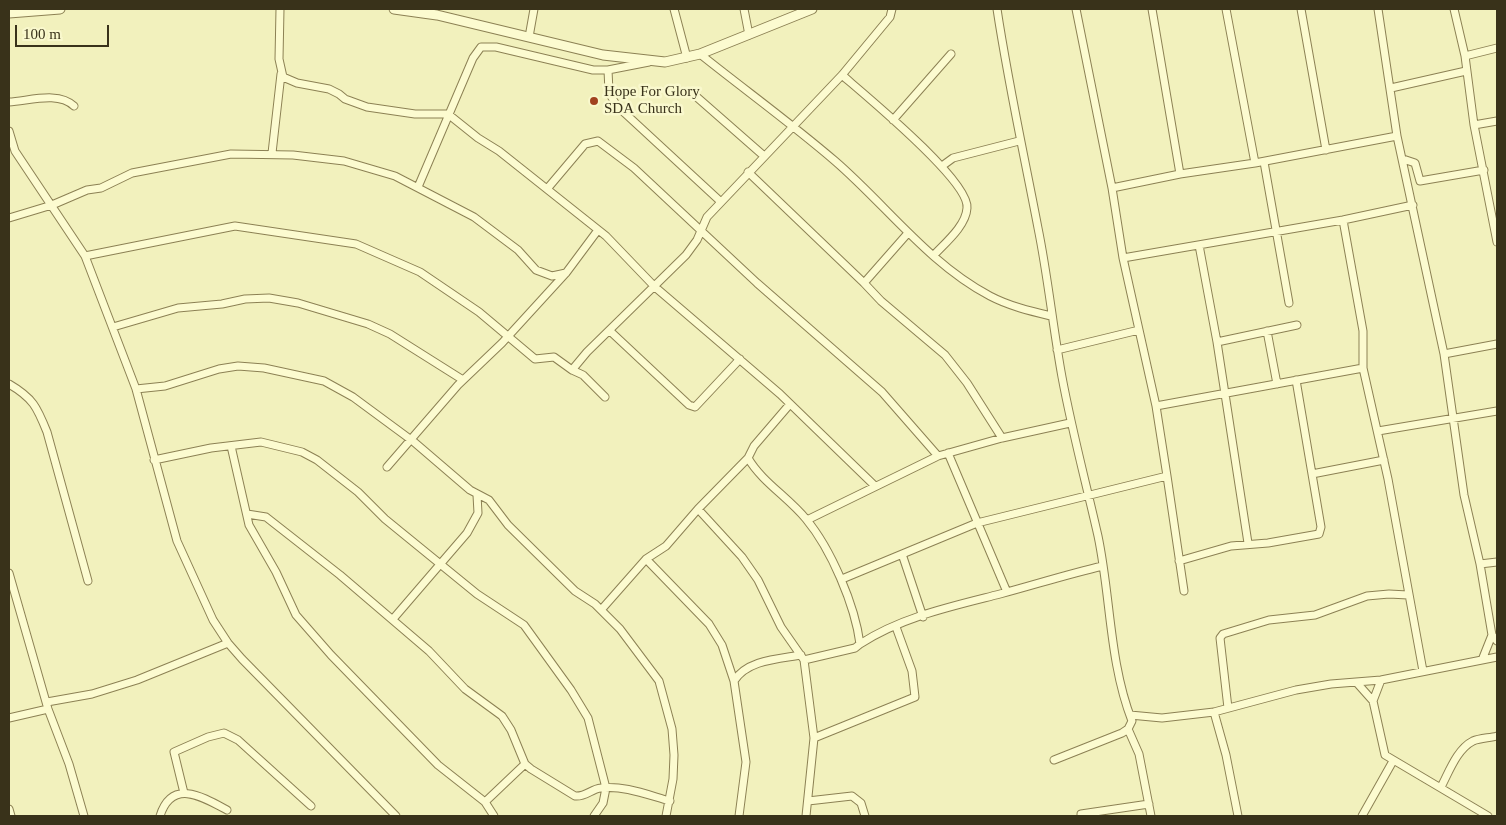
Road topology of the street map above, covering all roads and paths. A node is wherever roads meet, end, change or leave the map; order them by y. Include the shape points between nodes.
1 (60, 9) edge
2 (280, 9) edge
3 (397, 9) edge
4 (534, 9) edge
5 (674, 9) edge
6 (744, 9) edge
7 (812, 9) edge
8 (892, 9) edge
9 (997, 9) edge
10 (1076, 9) edge
11 (1152, 9) edge
12 (1226, 9) edge
13 (1301, 9) edge
14 (1378, 9) edge
15 (1454, 9) edge
16 (9, 13) edge
17 (749, 34) junction
18 (529, 37) junction
19 (1497, 48) edge
20 (700, 54) junction
21 (951, 54) dead end
22 (1465, 56) junction
23 (687, 58) junction
24 (654, 61) junction
25 (608, 70) junction
26 (1466, 72) junction
27 (281, 74) junction
28 (842, 75) junction
29 (1391, 88) junction
30 (691, 92) dead end
31 (9, 102) edge
32 (74, 106) dead end
33 (448, 114) junction
34 (893, 120) junction
35 (1497, 121) edge
36 (1474, 125) junction
37 (792, 126) junction
38 (9, 131) edge
39 (1398, 136) junction
40 (1019, 141) junction
41 (1326, 150) junction
42 (272, 153) junction
43 (764, 156) junction
44 (1403, 159) junction
45 (1264, 162) junction
46 (1255, 163) junction
47 (942, 166) junction
48 (1484, 170) junction
49 (748, 172) junction
50 (1180, 174) junction
51 (418, 187) junction
52 (1112, 188) junction
53 (547, 189) junction
54 (721, 202) junction
55 (52, 205) junction
56 (1413, 205) junction
57 (9, 218) edge
58 (1343, 220) junction
59 (598, 230) junction
60 (701, 230) junction
61 (1275, 230) junction
62 (908, 233) junction
63 (1497, 242) edge
64 (1198, 245) junction
65 (934, 255) junction
66 (85, 256) junction
67 (1124, 258) junction
68 (566, 273) junction
69 (864, 283) junction
70 (655, 287) junction
71 (1289, 303) dead end
72 (1051, 316) junction
73 (1297, 324) dead end
74 (113, 327) junction
75 (610, 330) junction
76 (1139, 330) junction
77 (1267, 331) junction
78 (510, 336) junction
79 (1217, 342) junction
80 (1497, 344) edge
81 (1057, 350) junction
82 (1444, 354) junction
83 (740, 359) junction
84 (1363, 368) junction
85 (572, 370) junction
86 (462, 380) junction
87 (1296, 380) junction
88 (9, 384) edge
89 (1277, 384) junction
90 (136, 390) junction
91 (1226, 394) junction
92 (605, 397) dead end
93 (790, 404) junction
94 (1156, 406) junction
95 (1497, 411) edge
96 (1452, 418) junction
97 (1070, 423) junction
98 (1378, 431) junction
99 (1002, 438) junction
100 (410, 439) junction
101 (231, 446) junction
102 (948, 453) junction
103 (938, 456) junction
104 (748, 458) junction
105 (154, 460) junction
106 (1384, 460) junction
107 (387, 467) dead end
108 (1312, 474) junction
109 (1167, 476) junction
110 (875, 486) junction
111 (476, 495) junction
112 (1087, 495) junction
113 (698, 509) junction
114 (247, 514) junction
115 (807, 520) junction
116 (976, 523) junction
117 (1248, 543) junction
118 (902, 554) junction
119 (646, 559) junction
120 (1179, 560) junction
121 (1497, 562) edge
122 (441, 564) junction
123 (1480, 564) junction
124 (1103, 566) junction
125 (9, 573) edge
126 (842, 579) junction
127 (88, 581) dead end
128 (1184, 591) dead end
129 (1007, 592) junction
130 (1408, 595) junction
131 (601, 610) junction
132 (923, 617) junction
133 (393, 619) junction
134 (896, 627) junction
135 (1495, 638) edge
136 (228, 643) junction
137 (860, 644) junction
138 (802, 657) junction
139 (1497, 657) edge
140 (1482, 660) junction
141 (1423, 671) junction
142 (1381, 680) junction
143 (734, 681) junction
144 (1357, 683) junction
145 (1373, 701) junction
146 (47, 706) junction
147 (1228, 708) junction
148 (1214, 712) junction
149 (1130, 715) junction
150 (9, 718) edge
151 (1128, 729) junction
152 (1497, 736) edge
153 (814, 738) junction
154 (1054, 760) dead end
155 (1394, 760) junction
156 (525, 764) junction
157 (1441, 787) junction
158 (606, 788) junction
159 (184, 793) junction
160 (670, 801) junction
161 (808, 801) junction
162 (485, 802) junction
163 (1149, 804) junction
164 (311, 806) dead end
165 (9, 809) edge
166 (227, 810) dead end
167 (11, 816) edge
168 (84, 816) edge
169 (160, 816) edge
170 (396, 816) edge
171 (494, 816) edge
172 (594, 816) edge
173 (666, 816) edge
174 (739, 816) edge
175 (806, 816) edge
176 (865, 816) edge
177 (1081, 816) edge
178 (1152, 816) edge
179 (1238, 816) edge
180 (1362, 816) edge
181 (1488, 816) edge

1 - 16 street
2 - 27 street
3 - 18 street
4 - 18 street
5 - 23 street
6 - 17 street
7 - 17 street
8 - 28 street via 890,17
9 - 40 street
10 - 52 street
11 - 50 street
12 - 46 street
13 - 41 street
14 - 29 street
15 - 22 street
17 - 20 street
18 - 24 street via 603,55
19 - 22 street
20 - 23 street
20 - 37 street
21 - 34 street
22 - 26 street
23 - 24 street
24 - 25 street
25 - 33 street via 593,70 485,46 476,52
25 - 54 street via 609,92 616,105
26 - 29 street
26 - 36 street
27 - 33 street via 297,83 329,89 367,107 415,114
27 - 42 street
28 - 34 street
28 - 37 street
29 - 39 street
30 - 43 street
31 - 32 street via 53,98 67,100
33 - 51 street
33 - 53 street
34 - 47 street
35 - 36 street
36 - 48 street
37 - 43 street
37 - 62 street via 836,162
38 - 55 street via 15,151
39 - 41 street
39 - 44 street
40 - 47 street via 953,158
40 - 72 street via 1039,230
41 - 45 street
42 - 51 street via 344,161 395,176
42 - 55 street via 230,154 132,173
43 - 49 street
44 - 48 street via 1415,163 1420,181
44 - 56 street
45 - 46 street
45 - 61 street
46 - 50 street
47 - 65 street via 968,207 960,224
48 - 63 street
49 - 54 street
49 - 69 street
50 - 52 street
51 - 68 street via 474,216 518,250 536,270 552,276
52 - 67 street
53 - 59 street
53 - 60 street via 585,144 598,141 634,168
54 - 60 street via 707,217
55 - 57 street
55 - 66 street
56 - 58 street
56 - 82 street
58 - 61 street
58 - 84 street via 1363,331
59 - 68 street
59 - 70 street
60 - 70 street via 692,248
60 - 103 street via 882,392
61 - 64 street
61 - 71 street
62 - 65 street
62 - 69 street
64 - 67 street
64 - 79 street
65 - 72 street via 992,297
66 - 74 street
66 - 78 street via 235,226 356,244 420,272
67 - 76 street
68 - 78 street
69 - 99 street via 945,355
70 - 75 street
70 - 83 street
72 - 81 street
73 - 77 street
74 - 86 street via 178,308 269,298 298,303 368,324 390,334
74 - 90 street
75 - 83 street via 689,405 695,407
75 - 85 street
76 - 81 street
76 - 94 street
77 - 79 street
77 - 89 street
78 - 85 street via 535,359 554,357
78 - 86 street
79 - 91 street
80 - 82 street
81 - 97 street
82 - 96 street
83 - 93 street
84 - 87 street
84 - 98 street
85 - 92 street via 583,375
86 - 100 street
87 - 89 street
87 - 108 street
88 - 127 street via 27,394 38,410
89 - 91 street
90 - 100 street via 187,380 219,369 238,366 264,368 324,381 353,397
90 - 105 street
91 - 94 street
91 - 117 street
93 - 104 street via 754,446
93 - 110 street
94 - 109 street
95 - 96 street
96 - 98 street
96 - 123 street via 1464,495
97 - 99 street
97 - 112 street
98 - 106 street
99 - 102 street
100 - 107 street
100 - 111 street
101 - 105 street
101 - 114 street
101 - 122 street via 260,442 302,452 317,460
102 - 103 street
102 - 116 street
103 - 110 street
104 - 113 street
104 - 115 street via 755,470
105 - 136 street via 177,541 213,620
106 - 108 street
106 - 130 street
108 - 117 street via 1321,527 1319,534 1268,543
109 - 112 street
109 - 120 street
110 - 115 street
111 - 122 street via 478,514 473,524
111 - 131 street via 489,500 508,525 575,591
112 - 116 street
112 - 124 street
113 - 119 street via 666,546
113 - 138 street via 747,564 780,627
114 - 133 street via 266,517
114 - 162 street via 255,538 276,572 296,615 433,761
115 - 126 street
116 - 118 street
116 - 129 street
117 - 120 street
118 - 126 street
118 - 132 street
119 - 131 street
119 - 143 street via 709,624 722,645
120 - 128 street
121 - 123 street
122 - 133 street
122 - 158 street via 490,604 524,625 533,636 588,718
123 - 135 street
124 - 129 street
124 - 149 street via 1116,665
125 - 146 street
126 - 137 street
129 - 132 street
130 - 141 street
130 - 147 street via 1367,596 1314,615 1269,620 1223,634 1220,648
131 - 160 street via 659,681 672,729 674,755
132 - 134 street
133 - 156 street via 465,689 502,716
134 - 137 street
134 - 153 street via 912,671 915,697
135 - 140 street
136 - 146 street via 137,680
136 - 170 street
137 - 138 street via 855,648
138 - 143 street via 747,667
138 - 153 street
139 - 140 street
140 - 141 street
141 - 142 street
142 - 144 street
142 - 145 street
143 - 174 street via 746,762
144 - 145 street
144 - 147 street via 1296,690
145 - 155 street via 1383,752
146 - 150 street
146 - 168 street
147 - 148 street
148 - 149 street via 1162,718
148 - 179 street
149 - 151 street via 1132,721
151 - 154 street
151 - 163 street via 1139,754
152 - 157 street via 1468,744
153 - 161 street
155 - 157 street
155 - 180 street
156 - 158 street via 575,796
156 - 162 street
157 - 181 street
158 - 160 street via 624,789
158 - 172 street via 603,803
159 - 164 street via 174,752 208,736 224,733 238,740
159 - 166 street via 206,799
159 - 169 street via 167,802
160 - 173 street
161 - 175 street
161 - 176 street via 852,796 861,803
162 - 171 street
163 - 177 street via 1099,810
163 - 178 street
165 - 167 street

